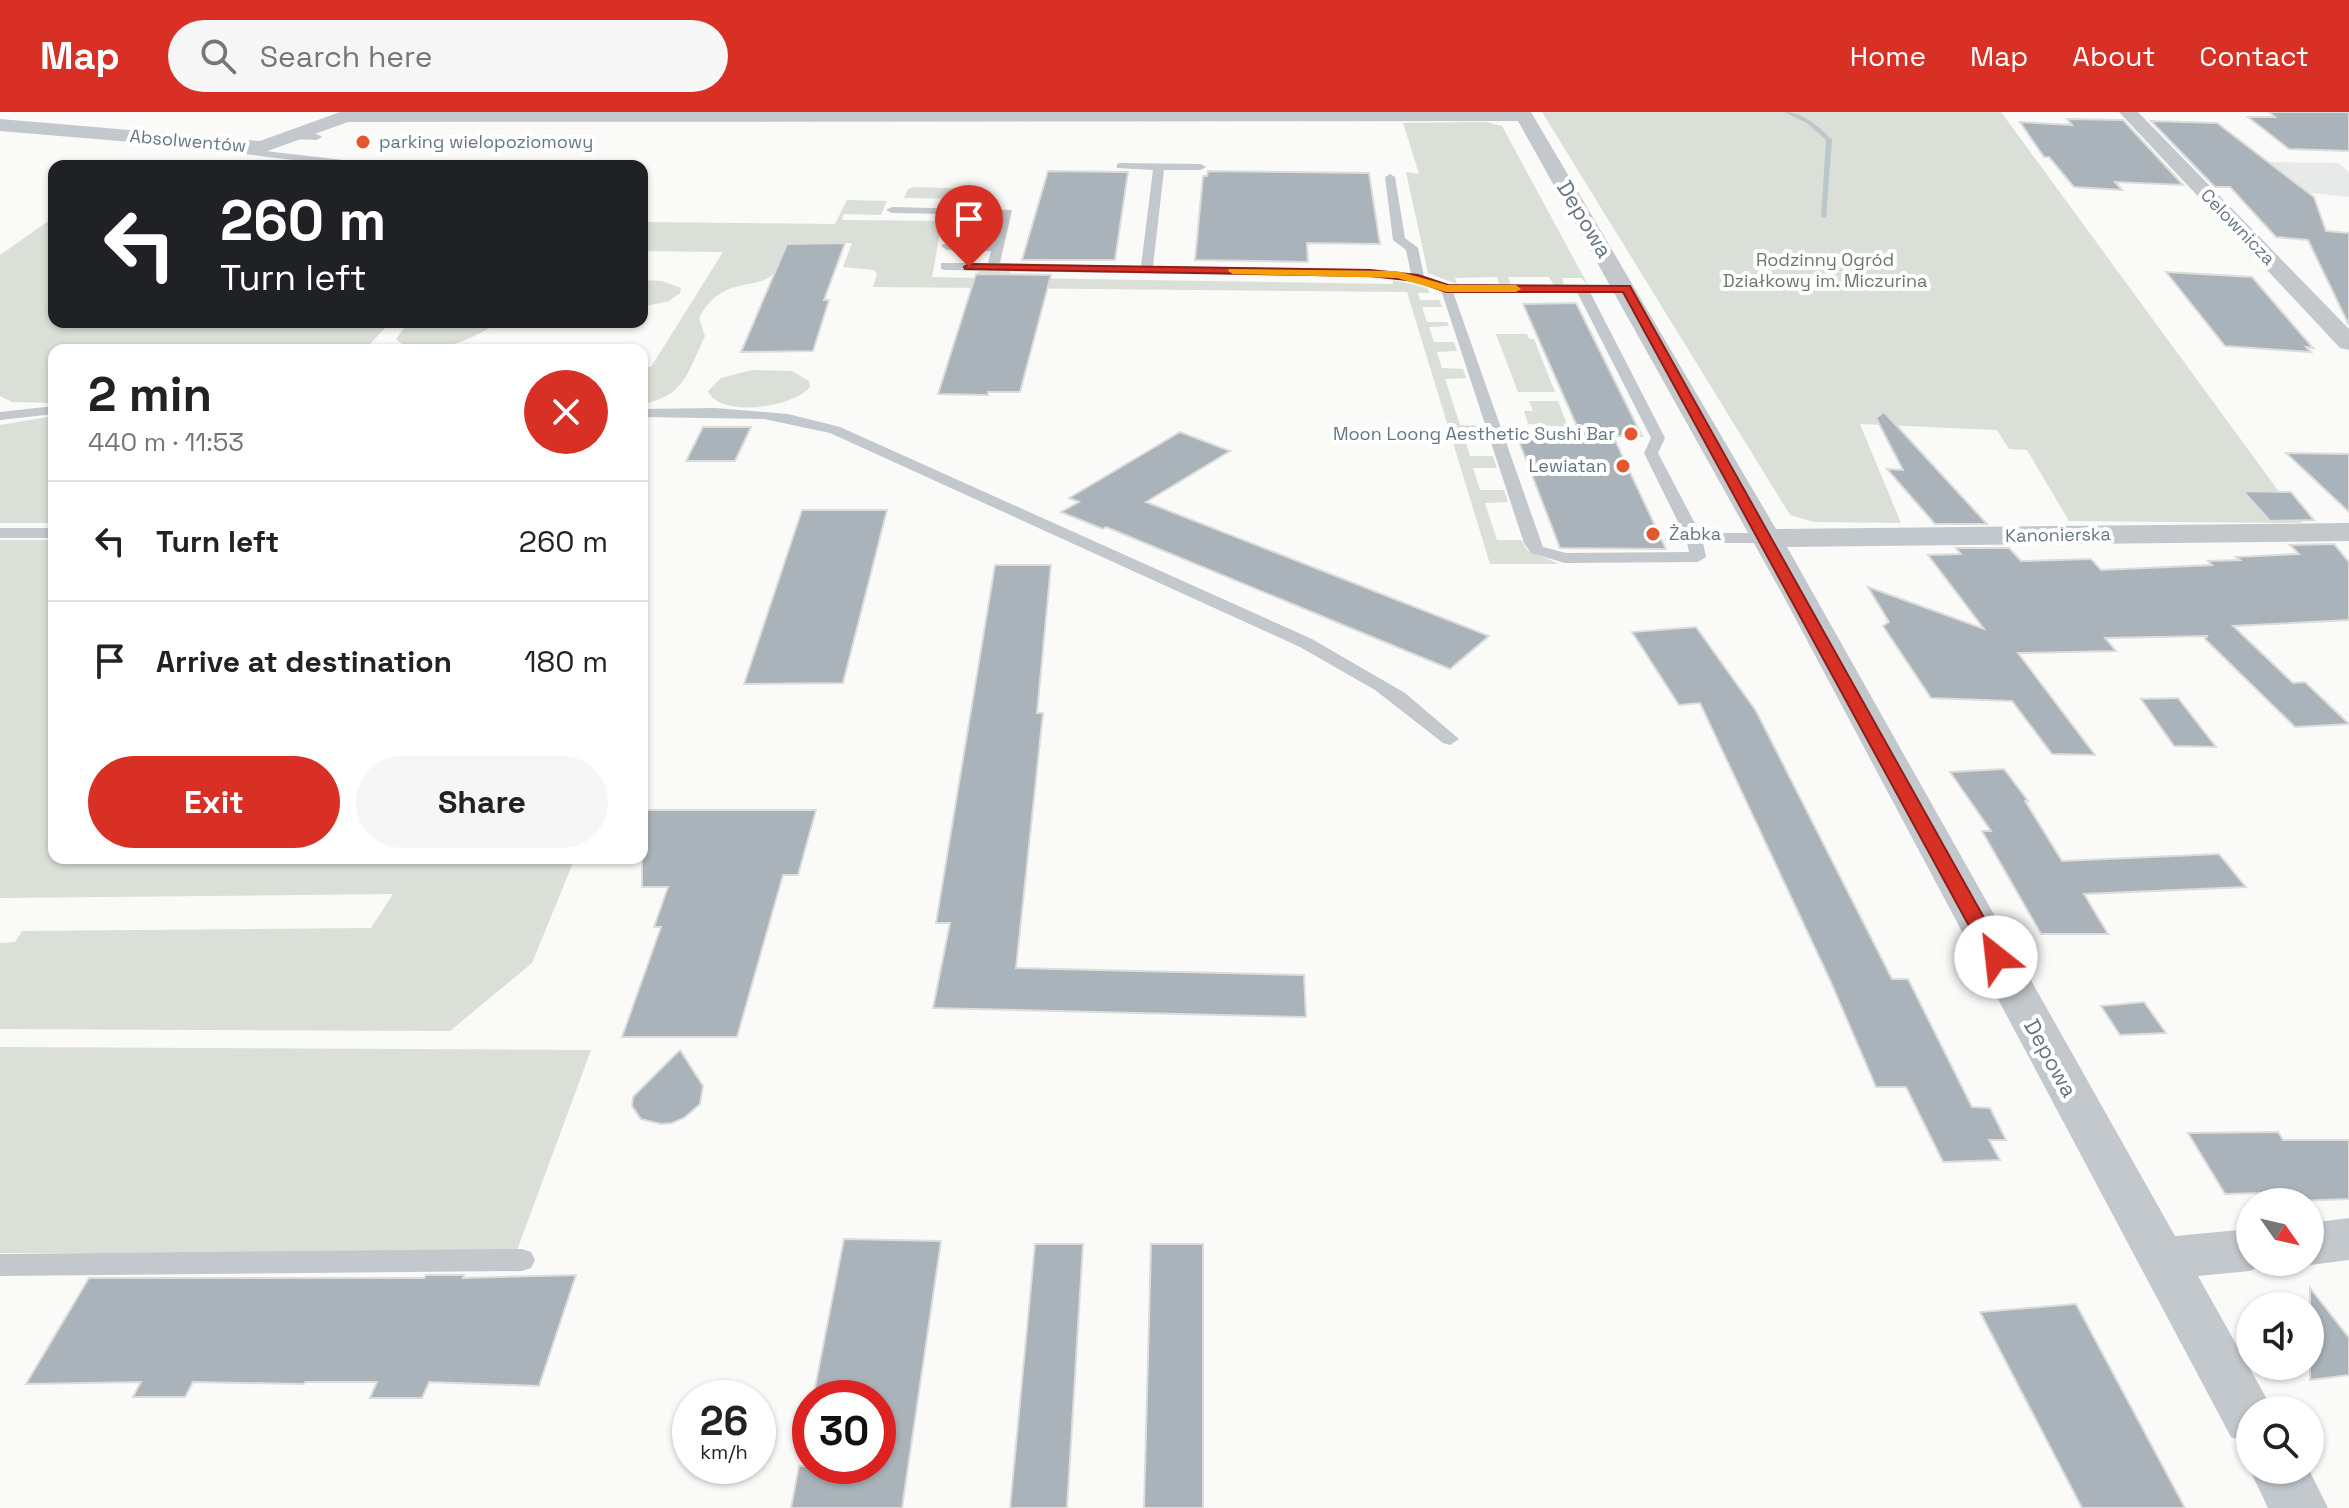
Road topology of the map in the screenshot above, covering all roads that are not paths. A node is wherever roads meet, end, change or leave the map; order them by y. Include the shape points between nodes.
1 (2128, 112) edge
2 (1523, 114) edge
3 (0, 125) edge
4 (292, 136) junction
5 (317, 137) dead end
6 (255, 150) junction
7 (232, 158) dead end
8 (327, 160) edge
9 (1121, 166) dead end
10 (1159, 167) junction
11 (1201, 167) dead end
12 (1390, 177) dead end
13 (892, 210) dead end
14 (951, 227) dead end
15 (1003, 229) junction
16 (947, 246) dead end
17 (998, 248) junction
18 (945, 266) dead end
19 (993, 267) junction
20 (1146, 270) junction
21 (1418, 278) junction
22 (1446, 288) junction
23 (1626, 288) junction
24 (1582, 289) junction
25 (2349, 343) edge
26 (48, 411) edge
27 (648, 413) edge
28 (0, 416) edge
29 (2349, 532) edge
30 (0, 533) edge
31 (48, 533) edge
32 (1694, 538) junction
33 (1766, 538) junction
34 (1450, 739) dead end
35 (2349, 1239) edge
36 (2324, 1242) edge
37 (2236, 1251) edge
38 (2161, 1259) junction
39 (522, 1260) dead end
40 (0, 1265) edge
41 (2237, 1396) edge
42 (2286, 1484) edge
43 (2299, 1508) edge

1 - 25 street, Celownicza
2 - 4 street, Absolwentów via 346,116
2 - 23 street, Depowa
3 - 6 street, Absolwentów
4 - 5 lane
4 - 6 street, Absolwentów
6 - 7 lane
6 - 8 lane
9 - 10 lane
10 - 11 lane
10 - 20 lane
12 - 21 lane via 1399,240 1412,248
13 - 15 lane via 1008,212
14 - 15 lane
15 - 17 lane
16 - 17 lane
17 - 19 lane
18 - 19 lane
19 - 20 lane
20 - 21 lane
21 - 22 lane
22 - 24 lane
22 - 32 lane via 1537,550 1565,558 1698,557
23 - 24 lane
23 - 33 street, Depowa
24 - 32 lane via 1658,438 1651,453
26 - 28 lane
27 - 34 lane via 762,414 804,419 835,430 1306,643 1370,676
29 - 33 street, Kanonierska
30 - 31 lane
32 - 33 lane
33 - 38 street, Depowa
35 - 36 street
37 - 38 street
38 - 41 street, Depowa
39 - 40 lane
42 - 43 street

